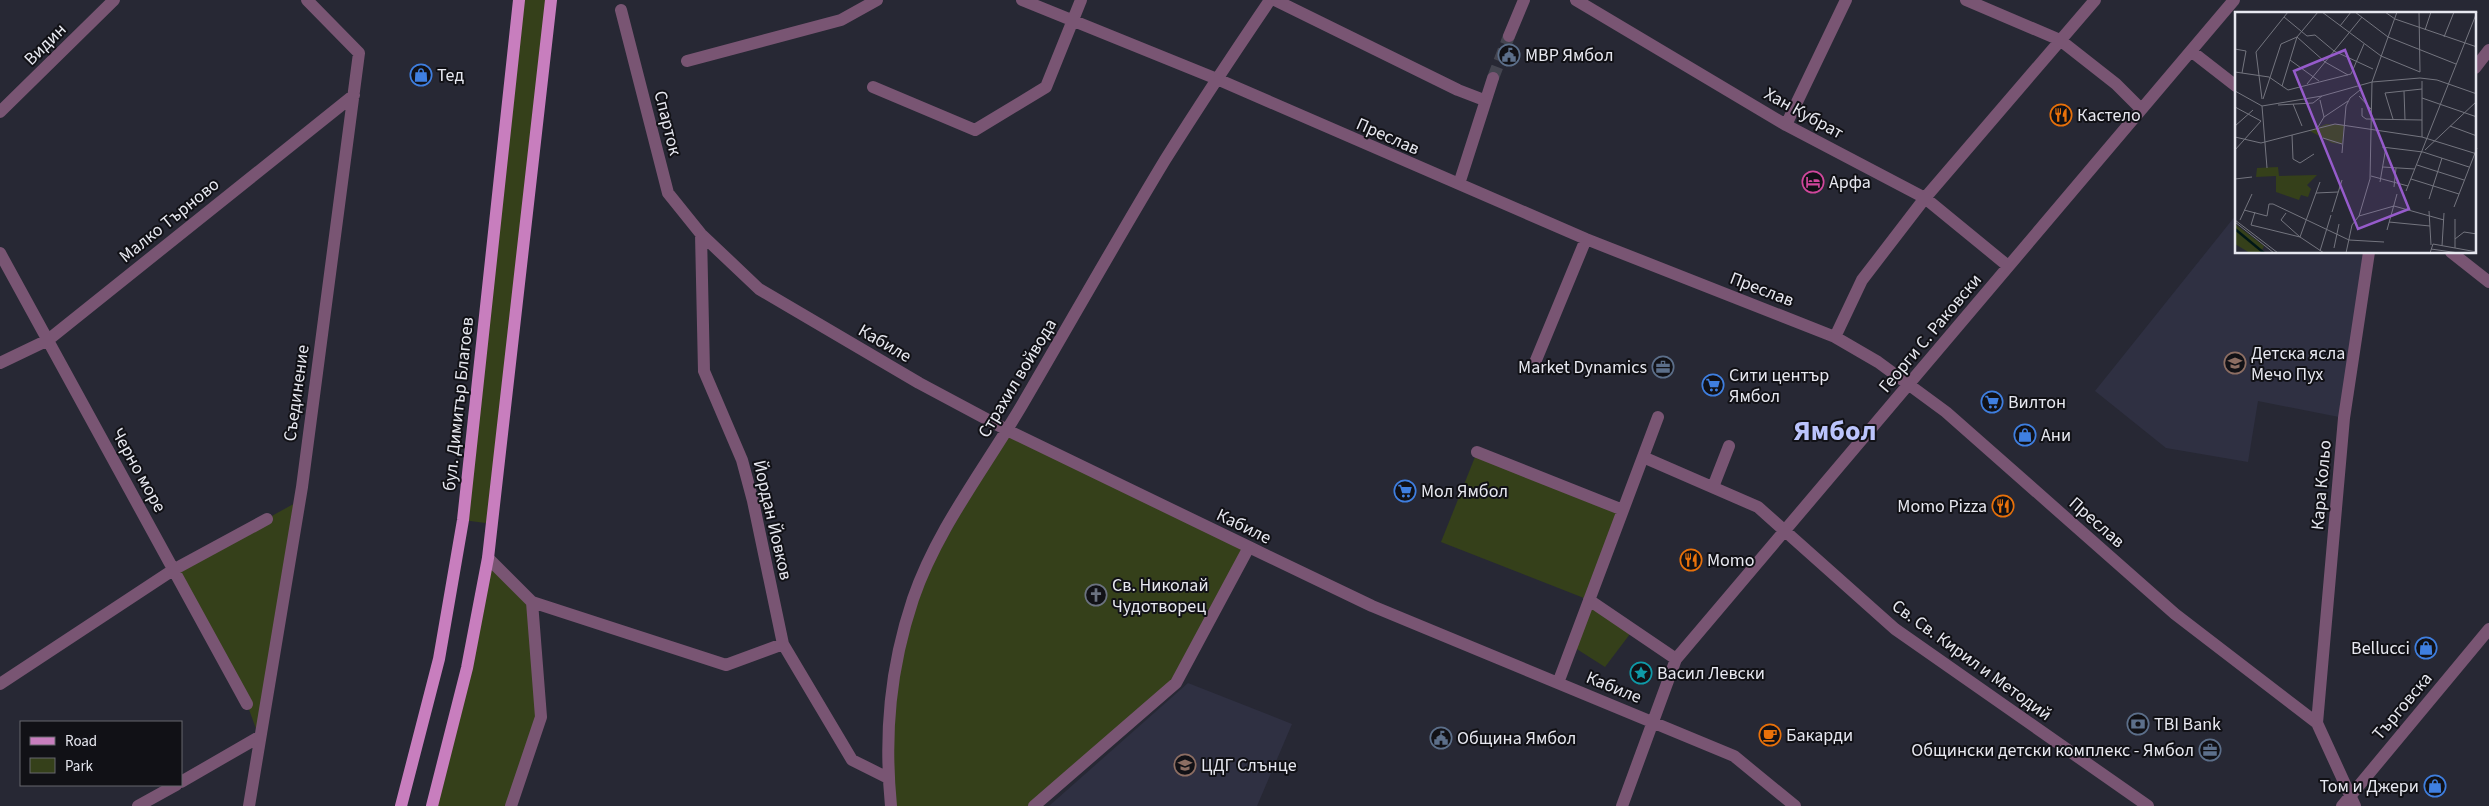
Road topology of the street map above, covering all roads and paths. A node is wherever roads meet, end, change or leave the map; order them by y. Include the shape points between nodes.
1 (114, 0) edge
2 (307, 0) edge
3 (519, 0) edge
4 (551, 0) edge
5 (877, 0) edge
6 (1022, 0) edge
7 (1081, 0) edge
8 (1270, 0) edge
9 (1275, 0) edge
10 (1524, 0) edge
11 (1576, 0) edge
12 (1846, 0) edge
13 (1966, 0) edge
14 (2095, 0) edge
15 (2234, 0) edge
16 (621, 10) dead end
17 (1073, 20) junction
18 (1509, 36) tunnel mouth
19 (2060, 40) junction
20 (2489, 50) edge
21 (2191, 51) junction
22 (687, 61) dead end
23 (2476, 67) edge
24 (1493, 78) tunnel mouth
25 (1217, 80) junction
26 (2235, 85) edge
27 (873, 87) dead end
28 (354, 95) junction
29 (1484, 100) junction
30 (2141, 109) junction
31 (0, 112) edge
32 (1786, 125) junction
33 (1458, 184) junction
34 (1925, 198) junction
35 (701, 234) junction
36 (1586, 239) junction
37 (0, 253) edge
38 (2369, 254) edge
39 (2453, 254) edge
40 (2008, 266) junction
41 (2489, 282) edge
42 (1835, 337) junction
43 (48, 340) junction
44 (0, 363) edge
45 (1534, 365) dead end
46 (1910, 385) junction
47 (1658, 418) dead end
48 (1007, 430) junction
49 (1729, 446) dead end
50 (1477, 452) dead end
51 (1643, 457) junction
52 (1713, 487) junction
53 (1623, 510) junction
54 (268, 519) dead end
55 (1785, 531) junction
56 (1249, 548) junction
57 (488, 558) junction
58 (173, 570) junction
59 (1589, 600) junction
60 (532, 602) junction
61 (2489, 629) edge
62 (783, 644) junction
63 (1676, 660) junction
64 (1558, 683) junction
65 (0, 684) edge
66 (247, 704) dead end
67 (1653, 722) junction
68 (2317, 723) junction
69 (259, 737) junction
70 (888, 778) junction
71 (182, 781) edge
72 (174, 786) edge
73 (2349, 803) edge
74 (138, 806) edge
75 (249, 806) edge
76 (401, 806) edge
77 (432, 806) edge
78 (511, 806) edge
79 (891, 806) edge
80 (1034, 806) edge
81 (1622, 806) edge
82 (1795, 806) edge
83 (2148, 806) edge

1 - 31 street, Видин
2 - 28 street, Съединение via 359,53
3 - 76 main road, бул. Димитър Благоев via 463,520 439,659
4 - 57 main road
5 - 22 street via 841,20
6 - 17 street, Преслав
7 - 17 street
8 - 25 street, Страхил войвода
9 - 29 street
10 - 18 street
11 - 32 street, Хан Кубрат
12 - 32 street
13 - 19 street
14 - 19 street
15 - 21 street, Георги С. Раковски
16 - 35 street, Спарток via 668,193
17 - 25 street, Преслав
17 - 27 street via 1046,86 975,130
19 - 30 street via 2116,84
19 - 34 street
20 - 23 street
21 - 26 street
21 - 30 street, Георги С. Раковски
24 - 29 street
25 - 33 street, Преслав
25 - 48 street, Страхил войвода via 1165,161
28 - 43 street, Малко Търново
28 - 69 street, Съединение via 302,486
29 - 33 street
30 - 40 street, Георги С. Раковски
32 - 34 street, Хан Кубрат
33 - 36 street, Преслав
34 - 40 street, Хан Кубрат
34 - 42 street via 1862,280
35 - 48 street, Кабиле via 759,289 919,383
35 - 62 street, Йордан Йовков via 704,371 742,460
36 - 42 street, Преслав
36 - 45 street
37 - 43 street, Черно море
38 - 68 street, Кара Кольо via 2344,418
39 - 41 street
40 - 46 street, Георги С. Раковски
42 - 46 street, Преслав
43 - 44 street, Малко Търново
43 - 58 street, Черно море
46 - 55 street, Георги С. Раковски
46 - 68 street, Преслав via 1946,412 2175,614
47 - 51 street
48 - 56 street, Кабиле
48 - 70 street, Страхил войвода via 942,535 914,598 895,659 889,711
49 - 52 street
50 - 53 street
51 - 52 street, Св. Св. Кирил и Методий
51 - 53 street
52 - 55 street, Св. Св. Кирил и Методий via 1758,507
53 - 59 street
54 - 58 street
55 - 63 street, Георги С. Раковски
55 - 83 street, Св. Св. Кирил и Методий via 1895,629
56 - 64 street, Кабиле via 1372,606
56 - 80 street via 1176,683
57 - 60 street
57 - 77 main road via 467,668
58 - 65 street
58 - 66 street, Черно море
59 - 63 street
59 - 64 street
60 - 62 street via 726,664
60 - 78 street via 541,717
61 - 73 street, Търговска
62 - 70 street, Йордан Йовков via 852,760
63 - 67 street, Георги С. Раковски
64 - 67 street, Кабиле
67 - 81 street, Георги С. Раковски
67 - 82 street, Кабиле via 1734,756
68 - 73 street, Преслав
69 - 71 street
69 - 75 street, Съединение
70 - 79 street, Страхил войвода
72 - 74 street

